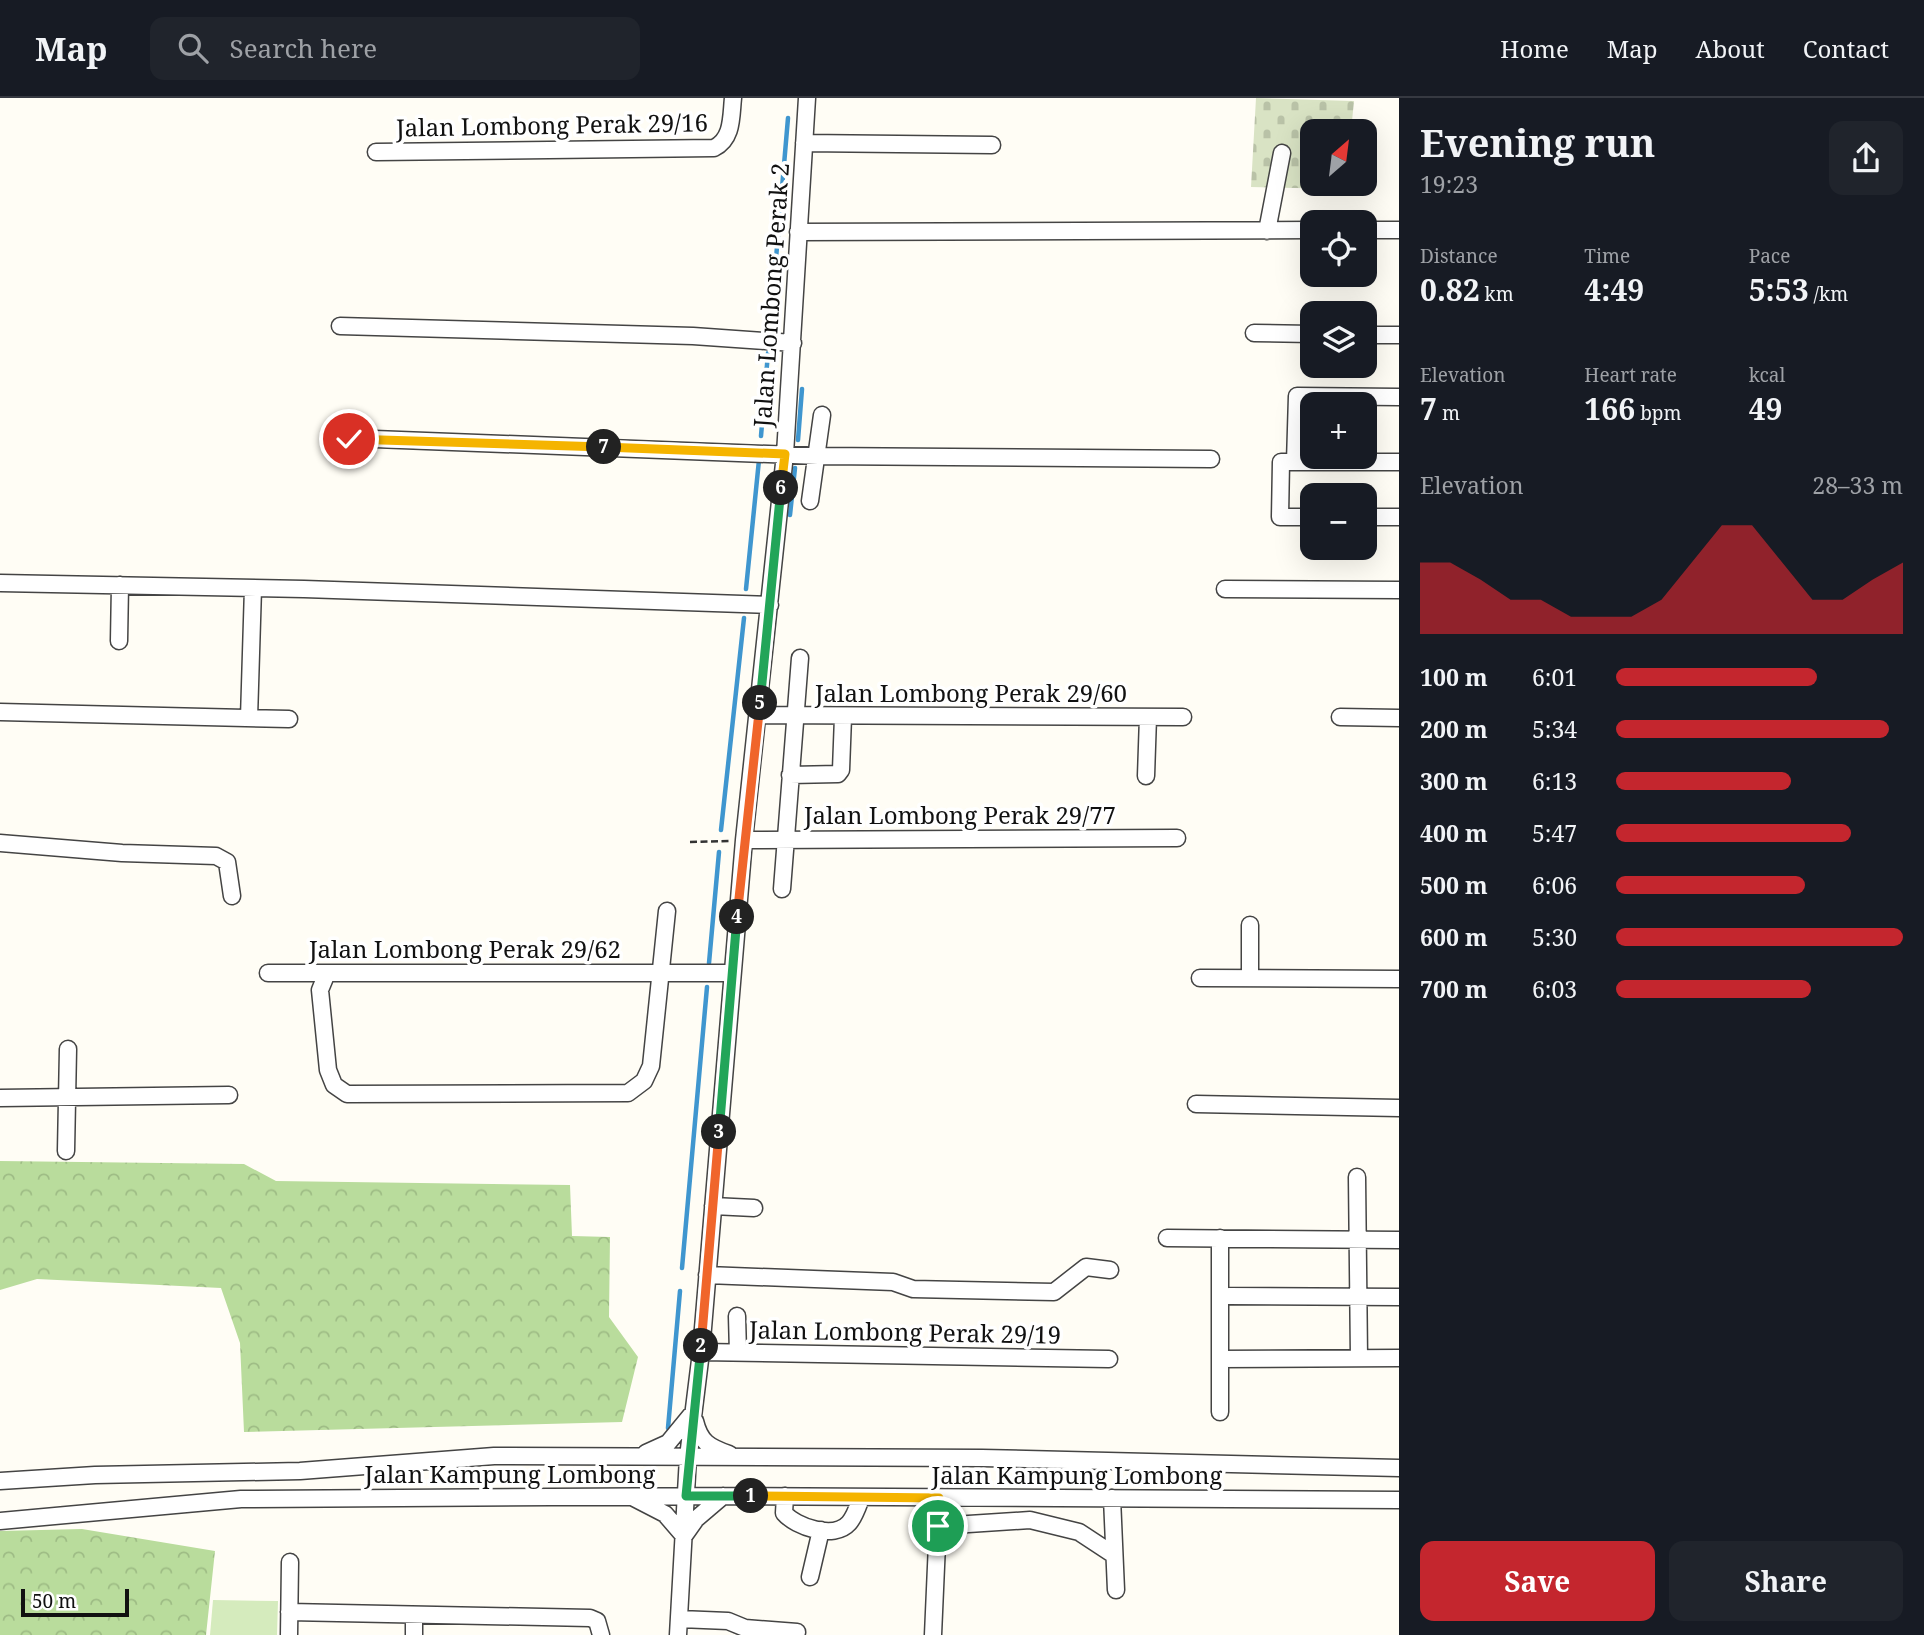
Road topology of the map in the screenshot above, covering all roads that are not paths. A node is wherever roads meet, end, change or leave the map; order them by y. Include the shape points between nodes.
1 (733, 98) edge
2 (800, 98) edge
3 (807, 98) edge
4 (804, 143) junction
5 (992, 145) dead end
6 (376, 152) dead end
7 (1282, 153) dead end
8 (1267, 230) junction
9 (1300, 230) edge
10 (1377, 230) edge
11 (1399, 230) edge
12 (798, 232) junction
13 (340, 326) dead end
14 (1254, 333) dead end
15 (1300, 334) edge
16 (1377, 335) edge
17 (1399, 335) edge
18 (793, 342) junction
19 (1399, 397) edge
20 (822, 415) dead end
21 (349, 439) dead end
22 (785, 454) junction
23 (818, 456) junction
24 (1212, 459) dead end
25 (1288, 462) junction
26 (1399, 462) edge
27 (810, 501) dead end
28 (1300, 517) edge
29 (1377, 517) edge
30 (1399, 517) edge
31 (0, 583) edge
32 (120, 585) junction
33 (253, 587) junction
34 (1225, 589) dead end
35 (1399, 590) edge
36 (770, 605) junction
37 (119, 641) dead end
38 (800, 658) dead end
39 (0, 712) edge
40 (759, 715) junction
41 (795, 716) junction
42 (843, 717) junction
43 (1148, 717) junction
44 (1183, 717) dead end
45 (1339, 717) dead end
46 (249, 718) junction
47 (1399, 718) edge
48 (289, 719) dead end
49 (790, 775) junction
50 (1146, 776) dead end
51 (1177, 838) dead end
52 (744, 840) junction
53 (785, 840) junction
54 (0, 843) edge
55 (782, 889) dead end
56 (232, 896) dead end
57 (667, 911) dead end
58 (1250, 925) dead end
59 (268, 973) dead end
60 (327, 973) junction
61 (662, 973) junction
62 (732, 973) junction
63 (1200, 978) dead end
64 (1250, 978) junction
65 (1399, 979) edge
66 (68, 1049) dead end
67 (229, 1095) dead end
68 (67, 1097) junction
69 (0, 1098) edge
70 (1196, 1104) dead end
71 (1399, 1108) edge
72 (66, 1151) dead end
73 (1357, 1177) dead end
74 (713, 1206) junction
75 (754, 1208) dead end
76 (1167, 1238) dead end
77 (1220, 1238) junction
78 (1357, 1240) junction
79 (1399, 1240) edge
80 (1110, 1270) dead end
81 (707, 1275) junction
82 (1229, 1296) dead end
83 (1358, 1296) junction
84 (1399, 1297) edge
85 (737, 1316) dead end
86 (701, 1352) junction
87 (738, 1353) junction
88 (1359, 1358) junction
89 (1399, 1358) edge
90 (1109, 1359) dead end
91 (1220, 1359) junction
92 (693, 1412) junction
93 (1220, 1412) dead end
94 (640, 1455) junction
95 (688, 1457) junction
96 (737, 1457) junction
97 (1399, 1468) edge
98 (0, 1481) edge
99 (686, 1496) junction
100 (723, 1496) junction
101 (785, 1496) junction
102 (632, 1497) junction
103 (861, 1498) junction
104 (939, 1498) junction
105 (1112, 1499) junction
106 (1399, 1500) edge
107 (0, 1521) edge
108 (938, 1526) junction
109 (821, 1530) junction
110 (684, 1536) junction
111 (1114, 1555) junction
112 (290, 1562) dead end
113 (810, 1577) dead end
114 (1116, 1590) dead end
115 (289, 1612) junction
116 (414, 1615) junction
117 (679, 1627) edge
118 (599, 1628) edge
119 (797, 1632) dead end
120 (289, 1635) edge
121 (414, 1635) edge
122 (933, 1635) edge

1 - 6 street, Jalan Lombong Perak 29/16 via 728,134 723,144 714,148
2 - 3 street
3 - 4 street, Jalan Lombong Perak 2
4 - 5 street
4 - 12 street, Jalan Lombong Perak 2
7 - 8 street
8 - 9 street
8 - 12 street
10 - 11 street
12 - 18 street, Jalan Lombong Perak 2
13 - 18 street
14 - 15 street
16 - 17 street
18 - 22 street, Jalan Lombong Perak 2
19 - 25 street via 1297,396
20 - 23 street
21 - 22 street
22 - 23 street
22 - 36 street, Jalan Lombong Perak 2
23 - 24 street
23 - 27 street
25 - 26 street
25 - 28 street via 1280,517
29 - 30 street
31 - 32 street
32 - 33 street
32 - 37 street
33 - 36 street
33 - 46 street
34 - 35 street
36 - 40 street, Jalan Lombong Perak 2
38 - 41 street
39 - 46 street
40 - 41 street, Jalan Lombong Perak 29/60
40 - 52 street, Jalan Lombong Perak 2
41 - 42 street, Jalan Lombong Perak 29/60
41 - 49 street
42 - 43 street, Jalan Lombong Perak 29/60
42 - 49 street via 838,774
43 - 44 street, Jalan Lombong Perak 29/60
43 - 50 street
45 - 47 street
46 - 48 street
49 - 53 street
51 - 53 street, Jalan Lombong Perak 29/77
52 - 53 street, Jalan Lombong Perak 29/77
52 - 62 street, Jalan Lombong Perak 2
53 - 55 street
54 - 56 street via 216,856 227,862
57 - 61 street
58 - 64 street
59 - 60 street, Jalan Lombong Perak 29/62
60 - 61 street, Jalan Lombong Perak 29/62
60 - 61 street via 320,990 328,1070 334,1085 347,1094 628,1093 644,1081 651,1066
61 - 62 street, Jalan Lombong Perak 29/62
62 - 74 street, Jalan Lombong Perak 2
63 - 64 street
64 - 65 street
66 - 68 street
67 - 68 street
68 - 69 street
68 - 72 street
70 - 71 street
73 - 78 street
74 - 75 street
74 - 81 street, Jalan Lombong Perak 2
76 - 77 street
77 - 78 street
77 - 91 street
78 - 79 street
78 - 83 street
80 - 81 street via 1086,1267 1054,1292 913,1289 893,1282
81 - 86 street, Jalan Lombong Perak 2
82 - 83 street
83 - 84 street
83 - 88 street
85 - 87 street
86 - 87 street, Jalan Lombong Perak 29/19
86 - 92 street, Jalan Lombong Perak 2
87 - 90 street, Jalan Lombong Perak 29/19
88 - 89 street
88 - 91 street
91 - 93 street
92 - 94 street via 668,1443
92 - 95 street, Jalan Lombong Perak 2
92 - 96 street via 706,1444
94 - 95 street, Jalan Kampung Lombong
94 - 98 street, Jalan Kampung Lombong via 494,1456 300,1471
95 - 96 street, Jalan Kampung Lombong
95 - 99 street, Jalan Lombong Perak 2
96 - 97 street, Jalan Kampung Lombong
99 - 100 street, Jalan Kampung Lombong
99 - 102 street, Jalan Kampung Lombong
99 - 110 street, Jalan Lombong Perak 2
100 - 101 street, Jalan Kampung Lombong
100 - 110 street
101 - 103 street, Jalan Kampung Lombong
101 - 109 street via 784,1513 791,1521
102 - 107 street, Jalan Kampung Lombong via 241,1499
102 - 110 street via 665,1514
103 - 104 street, Jalan Kampung Lombong
103 - 109 street via 844,1527
104 - 105 street, Jalan Kampung Lombong
104 - 108 street
105 - 106 street, Jalan Kampung Lombong
105 - 111 street
108 - 111 street via 1030,1521 1079,1532
108 - 122 street
109 - 113 street
110 - 117 street, Jalan Lombong Perak 2
111 - 114 street
112 - 115 street
115 - 116 street
115 - 120 street
116 - 118 street via 590,1618
116 - 121 street
117 - 119 street via 728,1622

